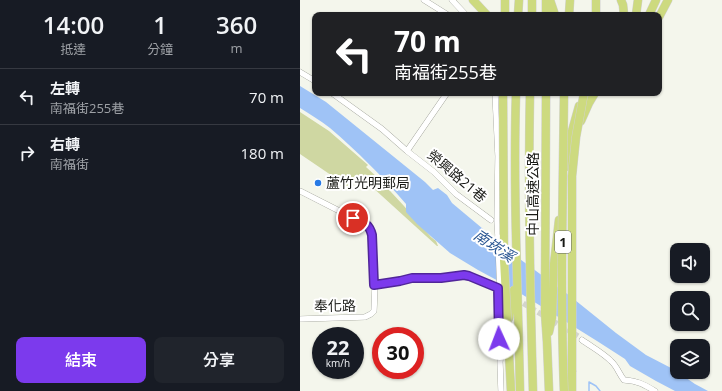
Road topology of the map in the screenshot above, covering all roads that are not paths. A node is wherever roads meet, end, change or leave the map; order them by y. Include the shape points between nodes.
1 (424, 0) edge
2 (452, 0) edge
3 (473, 0) edge
4 (505, 0) edge
5 (518, 0) edge
6 (532, 0) edge
7 (546, 0) edge
8 (550, 0) edge
9 (570, 0) edge
10 (596, 0) edge
11 (621, 0) edge
12 (638, 0) edge
13 (656, 0) edge
14 (668, 0) edge
15 (443, 12) edge
16 (463, 12) edge
17 (484, 12) edge
18 (505, 12) edge
19 (518, 12) edge
20 (532, 12) edge
21 (546, 12) edge
22 (554, 12) edge
23 (569, 12) edge
24 (596, 12) edge
25 (624, 12) edge
26 (636, 12) edge
27 (650, 12) edge
28 (662, 12) edge
29 (300, 72) edge
30 (312, 79) edge
31 (336, 96) edge
32 (445, 96) edge
33 (496, 96) edge
34 (503, 96) edge
35 (515, 96) edge
36 (530, 96) edge
37 (546, 96) edge
38 (564, 96) edge
39 (584, 96) edge
40 (584, 96) edge
41 (593, 96) edge
42 (596, 96) edge
43 (588, 103) junction
44 (407, 151) junction
45 (567, 160) junction
46 (300, 191) edge
47 (490, 220) dead end
48 (374, 285) junction
49 (515, 296) junction
50 (300, 319) edge
51 (582, 340) tunnel mouth
52 (548, 342) junction
53 (500, 362) junction
54 (501, 391) edge
55 (510, 391) edge
56 (520, 391) edge
57 (533, 391) edge
58 (549, 391) edge
59 (564, 391) edge
60 (572, 391) edge
61 (655, 391) edge

1 - 15 street
2 - 16 street
3 - 17 highway
4 - 18 highway
5 - 19 highway
6 - 20 highway
7 - 21 highway
8 - 22 highway
9 - 23 highway
10 - 24 highway
11 - 25 highway
12 - 26 highway
13 - 27 highway
14 - 28 highway
29 - 30 street
31 - 44 street, 榮興路21巷 via 382,129
32 - 44 street
33 - 53 street, bridge
34 - 55 highway, bridge via 504,260
35 - 49 highway
36 - 57 highway, 中山高速公路 via 530,304
37 - 52 highway, 中山高速公路 / 1 via 545,313
38 - 59 highway, 1, bridge
39 - 45 highway via 577,110
40 - 60 highway, bridge via 576,137 572,176
41 - 43 highway
42 - 43 highway
43 - 45 highway
44 - 47 street, 榮興路21巷
45 - 52 highway via 560,197 552,318
46 - 48 street via 370,228
48 - 50 street, 奉化路 via 374,311 365,317
48 - 53 street via 412,278 464,275 502,290
49 - 55 highway via 509,315
49 - 56 highway
51 - 61 street via 611,360 624,380 634,380
52 - 58 highway, 中山高速公路 / 1
53 - 54 street

